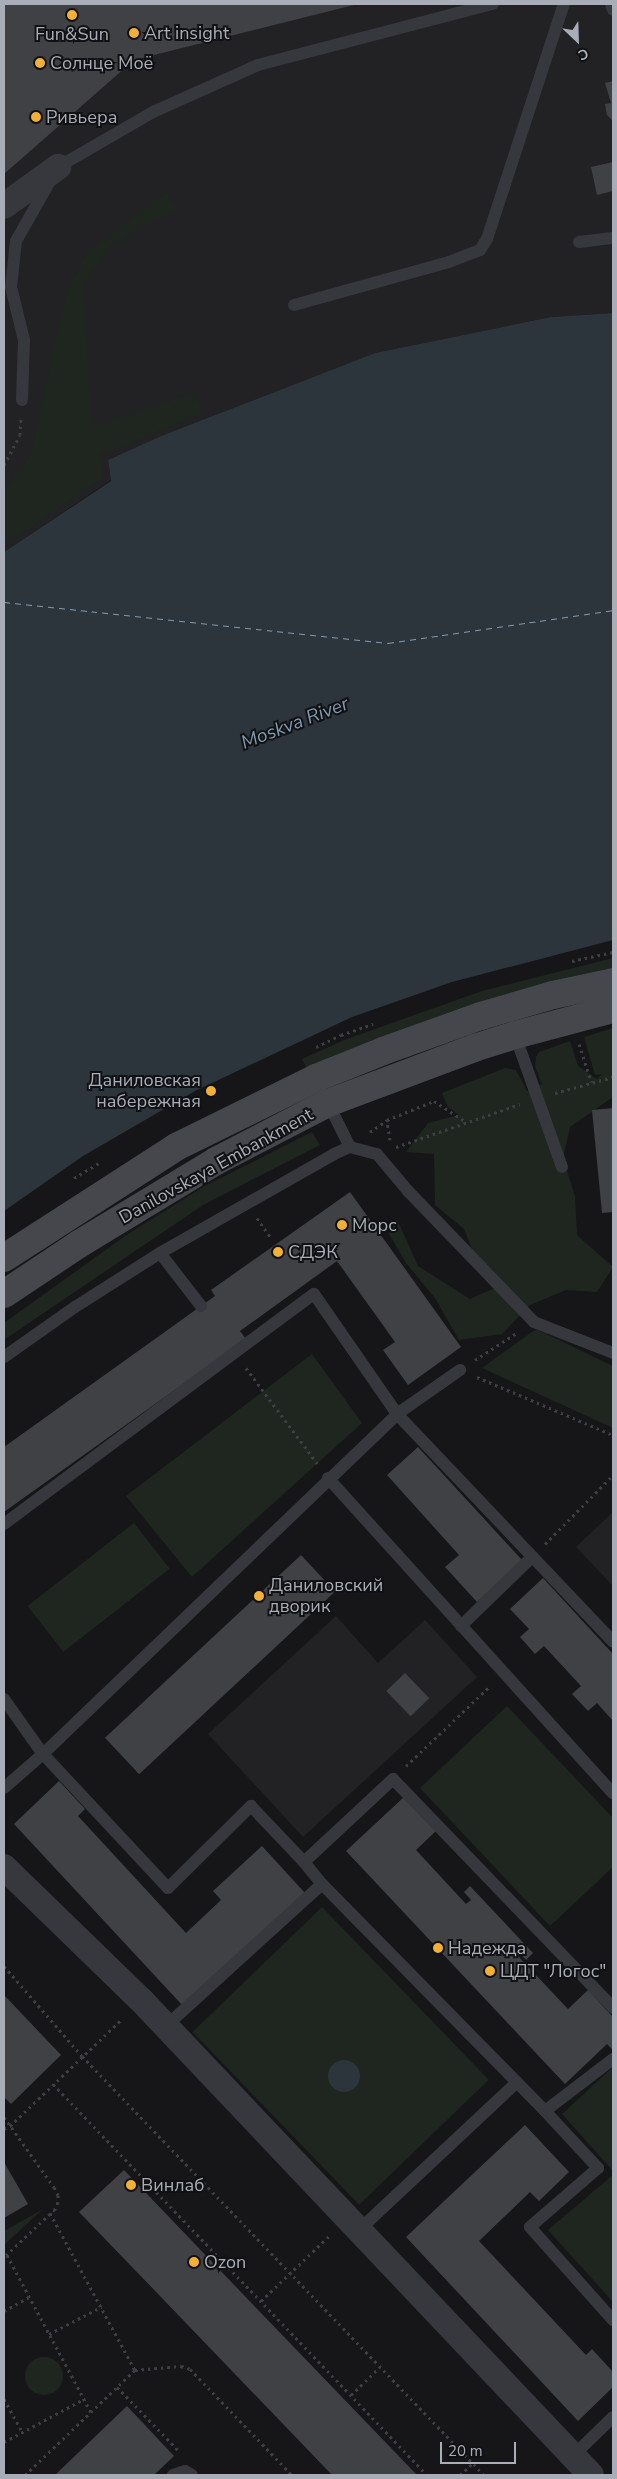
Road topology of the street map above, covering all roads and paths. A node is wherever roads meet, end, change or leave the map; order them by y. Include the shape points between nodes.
1 (493, 4) edge
2 (564, 4) edge
3 (612, 4) edge
4 (613, 10) edge
5 (58, 167) junction
6 (4, 206) edge
7 (613, 238) edge
8 (580, 242) dead end
9 (294, 305) dead end
10 (22, 400) joint
11 (4, 465) edge
12 (613, 982) edge
13 (613, 1010) edge
14 (515, 1035) junction
15 (578, 1040) dead end
16 (613, 1077) edge
17 (591, 1082) junction
18 (539, 1098) junction
19 (328, 1103) junction
20 (466, 1122) junction
21 (350, 1147) junction
22 (391, 1149) junction
23 (377, 1154) junction
24 (562, 1167) dead end
25 (160, 1253) junction
26 (4, 1258) edge
27 (4, 1294) edge
28 (201, 1306) dead end
29 (534, 1322) junction
30 (233, 1351) junction
31 (613, 1353) edge
32 (4, 1357) edge
33 (460, 1370) junction
34 (397, 1414) junction
35 (613, 1435) edge
36 (613, 1475) edge
37 (328, 1478) junction
38 (4, 1524) edge
39 (532, 1557) junction
40 (461, 1626) junction
41 (613, 1642) edge
42 (504, 1674) junction
43 (4, 1699) edge
44 (43, 1754) junction
45 (393, 1779) junction
46 (4, 1788) edge
47 (613, 1793) edge
48 (304, 1862) junction
49 (4, 1867) edge
50 (322, 1884) junction
51 (4, 1966) edge
52 (141, 2000) junction
53 (613, 2008) edge
54 (166, 2026) junction
55 (82, 2056) junction
56 (613, 2059) edge
57 (517, 2082) junction
58 (54, 2084) junction
59 (545, 2110) junction
60 (4, 2117) edge
61 (10, 2126) junction
62 (4, 2129) edge
63 (50, 2213) junction
64 (353, 2224) junction
65 (5, 2256) edge
66 (290, 2273) junction
67 (29, 2297) junction
68 (261, 2301) junction
69 (101, 2306) junction
70 (4, 2311) edge
71 (613, 2320) edge
72 (49, 2334) junction
73 (380, 2367) junction
74 (135, 2370) junction
75 (117, 2388) junction
76 (351, 2395) junction
77 (4, 2398) edge
78 (84, 2399) junction
79 (91, 2412) junction
80 (613, 2417) edge
81 (22, 2432) junction
82 (4, 2442) edge
83 (179, 2451) dead end
84 (573, 2456) junction
85 (473, 2463) junction
86 (25, 2475) edge
87 (173, 2475) edge
88 (192, 2475) edge
89 (292, 2475) edge
90 (427, 2475) edge
91 (460, 2475) edge
92 (484, 2475) edge
93 (591, 2475) edge

1 - 5 lane via 258,65 153,112
2 - 9 lane via 487,239 480,250
3 - 4 lane
5 - 6 street
5 - 10 lane via 16,241 10,287 24,340
7 - 8 lane
10 - 11 path via 20,434
12 - 26 main road, Danilovskaya Embankment via 481,1016 383,1050 316,1078 176,1147
13 - 14 main road, Danilovskaya Embankment
14 - 18 lane
14 - 19 main road, Danilovskaya Embankment
15 - 17 path
16 - 17 path
17 - 18 path
18 - 20 path
18 - 24 lane
19 - 21 lane
19 - 27 main road, Danilovskaya Embankment via 216,1161
20 - 22 path
20 - 22 path via 434,1101 387,1120
21 - 23 lane
21 - 25 lane
22 - 23 path
23 - 29 lane via 408,1192
25 - 28 lane
25 - 32 lane
29 - 31 lane
29 - 33 path
30 - 34 lane via 314,1294
30 - 37 path
30 - 38 lane
33 - 34 lane
33 - 35 path
34 - 37 lane
34 - 39 lane
36 - 39 path
37 - 40 lane
37 - 44 lane
39 - 40 lane
39 - 41 lane
40 - 42 lane
42 - 45 path
42 - 47 lane
43 - 44 lane
44 - 46 lane
44 - 48 lane via 168,1888 251,1806
45 - 48 lane
45 - 53 lane
48 - 50 lane
49 - 52 street
50 - 54 lane
50 - 57 lane
51 - 55 path
52 - 54 street
52 - 55 path
54 - 64 street
55 - 58 path
55 - 66 path
56 - 59 lane
57 - 59 lane
57 - 64 lane
58 - 61 path
58 - 68 path
59 - 71 lane via 598,2168 530,2226
60 - 61 path
61 - 62 path
61 - 63 path via 58,2195 58,2202
63 - 65 path
63 - 69 path
64 - 66 path
64 - 84 street
65 - 67 path
66 - 68 path
66 - 73 path
67 - 70 path
67 - 72 path
68 - 76 path
69 - 72 path
69 - 74 path
72 - 78 path
73 - 76 path
73 - 85 path
74 - 75 path
74 - 89 path via 188,2368
75 - 79 path
75 - 83 path
76 - 90 path
77 - 81 path
78 - 79 path
78 - 81 path
79 - 86 path
80 - 84 lane
81 - 82 path
84 - 93 street
85 - 91 path
85 - 92 path
87 - 88 lane via 185,2471

